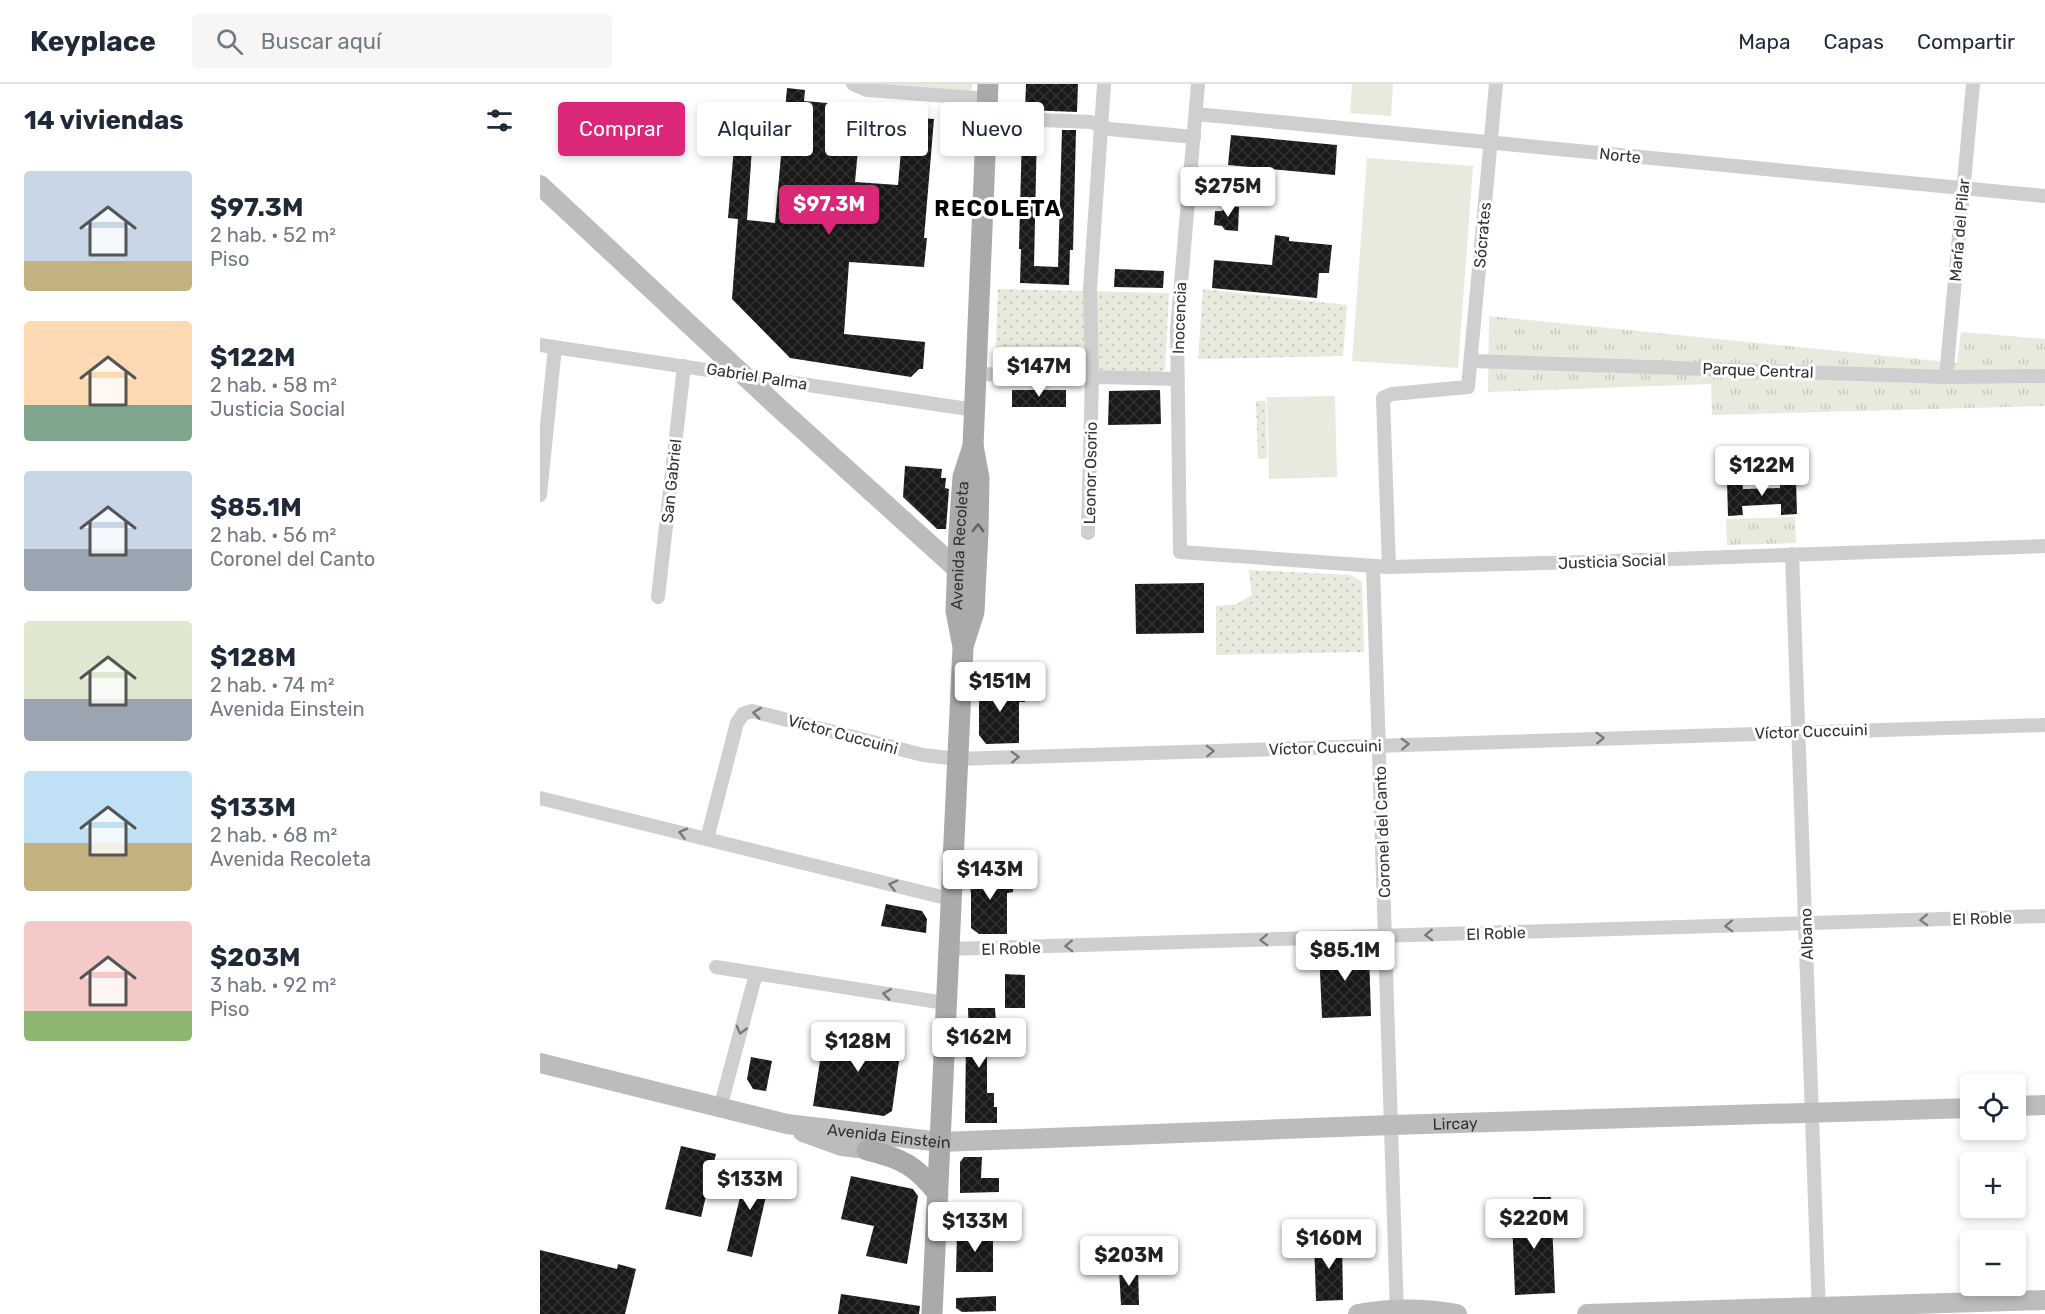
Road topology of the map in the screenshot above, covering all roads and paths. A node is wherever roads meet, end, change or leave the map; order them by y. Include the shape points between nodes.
1 (853, 84) edge
2 (1104, 84) edge
3 (1198, 84) edge
4 (1496, 84) edge
5 (1973, 84) edge
6 (988, 100) edge
7 (1196, 114) junction
8 (1100, 126) junction
9 (1194, 137) junction
10 (1490, 142) junction
11 (540, 185) edge
12 (1963, 188) junction
13 (2045, 196) edge
14 (540, 345) edge
15 (555, 347) junction
16 (1471, 360) junction
17 (684, 366) junction
18 (743, 374) junction
19 (976, 374) junction
20 (2045, 376) edge
21 (1092, 377) junction
22 (1946, 377) junction
23 (1178, 379) junction
24 (975, 410) junction
25 (973, 446) junction
26 (540, 495) edge
27 (1088, 533) dead end
28 (2045, 546) edge
29 (1180, 552) joint
30 (1792, 554) junction
31 (1373, 566) junction
32 (1389, 567) junction
33 (957, 568) junction
34 (976, 586) junction
35 (658, 597) dead end
36 (963, 647) junction
37 (2045, 725) edge
38 (1799, 732) junction
39 (1378, 745) junction
40 (957, 759) junction
41 (540, 798) edge
42 (707, 839) junction
43 (950, 899) junction
44 (2045, 916) edge
45 (1805, 923) junction
46 (1386, 936) junction
47 (948, 949) junction
48 (716, 967) dead end
49 (756, 974) junction
50 (945, 1003) junction
51 (540, 1064) edge
52 (2045, 1105) edge
53 (2026, 1106) edge
54 (720, 1108) junction
55 (1960, 1108) edge
56 (1812, 1112) junction
57 (787, 1125) junction
58 (1392, 1125) junction
59 (941, 1142) junction
60 (867, 1150) junction
61 (938, 1194) junction
62 (2045, 1300) edge
63 (1819, 1311) edge
64 (1397, 1312) edge
65 (933, 1313) edge
66 (1358, 1314) edge
67 (1457, 1314) edge
68 (1587, 1314) edge

1 - 6 street via 867,90
2 - 8 street, Leonor Osorio
3 - 7 street, Inocencia
4 - 10 street, Sócrates
5 - 12 street, María del Pilar
6 - 8 street
6 - 19 main road, Avenida Recoleta
7 - 9 street, Inocencia
7 - 10 street, Norte
8 - 9 street
8 - 21 street, Leonor Osorio via 1090,289
9 - 23 street, Inocencia via 1178,315
10 - 12 street, Norte
10 - 16 street, Sócrates
11 - 18 main road
12 - 13 street, Norte
12 - 22 street, María del Pilar
14 - 15 street, Gabriel Palma
15 - 17 street, Gabriel Palma
15 - 26 street
16 - 22 street, Parque Central
16 - 32 street, Sócrates via 1468,387 1383,398
17 - 18 street, Gabriel Palma
17 - 35 street, San Gabriel
18 - 24 street, Gabriel Palma
18 - 33 main road
19 - 21 street
19 - 24 main road, Avenida Recoleta
20 - 22 street, Parque Central
21 - 23 street
21 - 27 street, Leonor Osorio
23 - 29 street, Inocencia
24 - 25 main road, Avenida Recoleta
25 - 33 main road, Avenida Recoleta via 963,477
34 -> 25 main road, Avenida Recoleta via 979,478
28 - 30 street, Justicia Social
29 - 31 street, Justicia Social
30 - 32 street, Justicia Social
30 - 38 street, Albano
31 - 32 street, Justicia Social
31 - 39 street, Coronel del Canto
33 - 34 main road
33 - 36 main road, Avenida Recoleta via 956,611
34 - 36 main road, Avenida Recoleta via 974,612
36 - 40 main road, Avenida Recoleta
37 - 38 street, Víctor Cuccuini
39 -> 38 street, Víctor Cuccuini
38 - 45 street, Albano
40 -> 39 street, Víctor Cuccuini
39 - 46 street, Coronel del Canto
40 -> 42 street, Víctor Cuccuini via 747,712 737,723
40 - 43 main road, Avenida Recoleta
42 -> 41 street
43 -> 42 street
43 - 47 main road, Avenida Recoleta
44 -> 45 street, El Roble
45 -> 46 street, El Roble
45 - 56 street, Albano
46 -> 47 street, El Roble
46 - 58 street, Coronel del Canto
47 - 50 main road, Avenida Recoleta
48 - 49 street
50 -> 49 street
49 -> 54 street
50 - 59 main road, Avenida Recoleta
51 - 54 main road, Avenida Einstein
52 - 53 main road
54 - 57 main road, Avenida Einstein
55 - 56 main road, Lircay
56 - 58 main road, Lircay
56 - 63 street, Albano
57 - 59 main road, Avenida Einstein
57 - 60 main road, Avenida Einstein via 833,1143
58 - 59 main road, Lircay
58 - 64 street, Coronel del Canto
59 - 60 main road, Avenida Einstein via 907,1149
59 - 61 main road, Avenida Recoleta
60 - 61 main road via 908,1164
61 - 65 main road, Avenida Recoleta
62 - 63 main road
63 - 68 main road
64 - 66 main road
64 - 67 main road via 1431,1310

